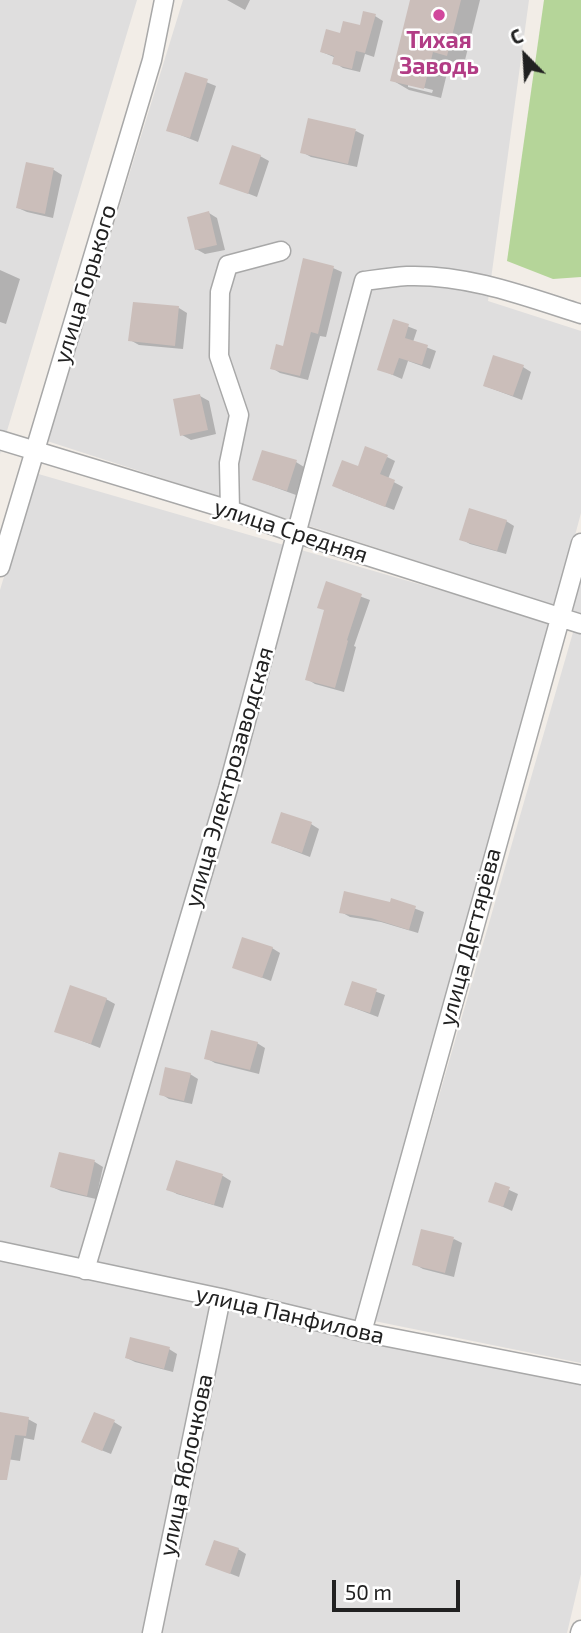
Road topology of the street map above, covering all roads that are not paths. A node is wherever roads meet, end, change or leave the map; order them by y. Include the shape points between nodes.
1 (164, 0) edge
2 (281, 251) dead end
3 (581, 314) edge
4 (0, 440) edge
5 (35, 451) junction
6 (230, 510) junction
7 (295, 533) junction
8 (581, 542) edge
9 (0, 567) edge
10 (558, 618) junction
11 (581, 624) edge
12 (0, 1251) edge
13 (85, 1270) junction
14 (220, 1298) junction
15 (362, 1332) junction
16 (581, 1375) edge
17 (152, 1633) edge

1 - 5 street, улица Горького via 152,60
2 - 6 street via 228,265 220,292 219,356 239,415 229,463
3 - 7 street, улица Электрозаводская via 464,281 409,276 364,281
4 - 5 street, улица Средняя
5 - 6 street, улица Средняя
5 - 9 street, улица Горького
6 - 7 street, улица Средняя
7 - 10 street, улица Средняя
7 - 13 street, улица Электрозаводская via 228,788
8 - 10 street, улица Дегтярёва
10 - 11 street, улица Средняя
10 - 15 street, улица Дегтярёва
12 - 13 street, улица Панфилова
13 - 14 street, улица Панфилова
14 - 15 street, улица Панфилова
14 - 17 street, улица Яблочкова
15 - 16 street, улица Панфилова

